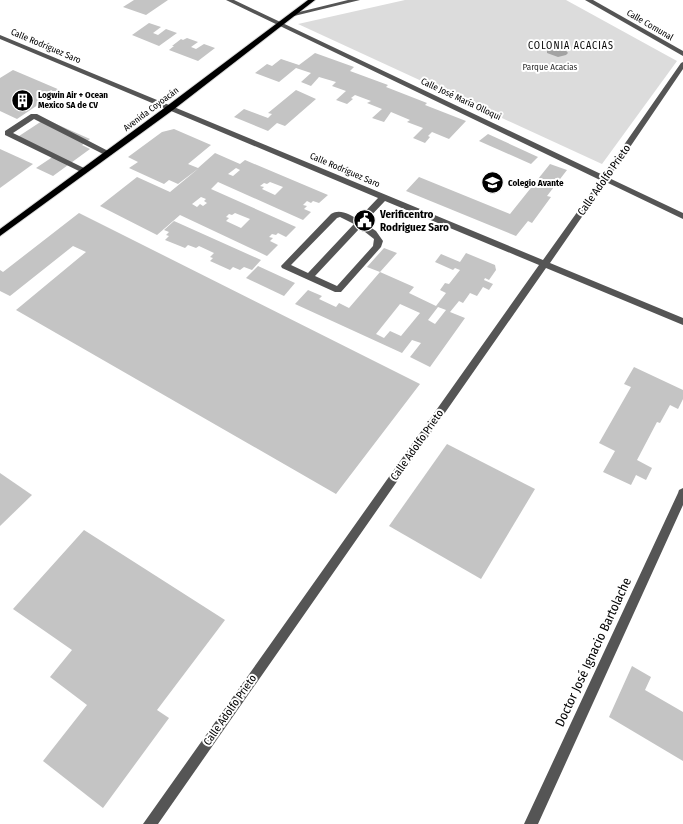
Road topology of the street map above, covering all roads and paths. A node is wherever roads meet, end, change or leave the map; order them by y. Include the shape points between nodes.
1 (229, 0) edge
2 (312, 0) edge
3 (357, 0) edge
4 (588, 0) edge
5 (294, 14) junction
6 (280, 24) junction
7 (0, 37) edge
8 (683, 54) edge
9 (683, 64) edge
10 (170, 108) junction
11 (108, 153) junction
12 (83, 171) junction
13 (605, 178) junction
14 (384, 197) junction
15 (683, 216) edge
16 (359, 224) junction
17 (0, 233) edge
18 (544, 264) junction
19 (309, 277) junction
20 (683, 322) edge
21 (683, 493) edge
22 (150, 824) edge
23 (531, 824) edge

1 - 6 street, Calle José María Olloqui
2 - 5 main road, Avenida Coyoacán
3 - 5 street
4 - 8 street, Calle Comunal
5 - 6 main road, Avenida Coyoacán
6 - 10 main road, Avenida Coyoacán
6 - 13 street, Calle José María Olloqui
7 - 10 street, Calle Rodríguez Saro
9 - 13 street, Calle Adolfo Prieto
10 - 11 main road, Avenida Coyoacán
10 - 14 street, Calle Rodríguez Saro
11 - 12 main road, Avenida Coyoacán
11 - 12 street via 34,116 8,133
12 - 17 main road, Avenida Coyoacán
13 - 15 street, Calle José María Olloqui
13 - 18 street, Calle Adolfo Prieto
14 - 16 street
14 - 18 street, Calle Rodríguez Saro
16 - 19 street
16 - 19 street via 377,236 379,241 338,290
16 - 19 street via 342,215 334,216 285,266
18 - 20 street, Calle Rodríguez Saro
18 - 22 street, Calle Adolfo Prieto
21 - 23 street, Doctor José Ignacio Bartolache

